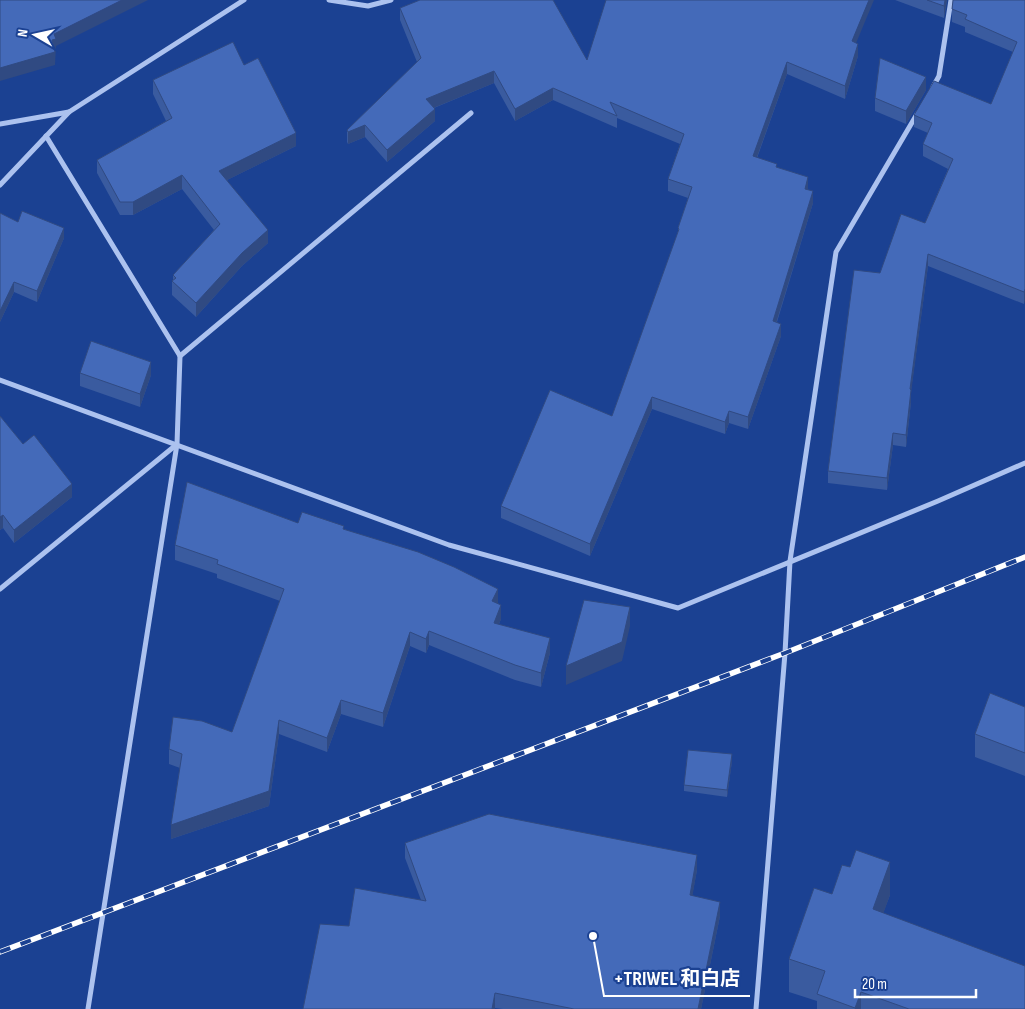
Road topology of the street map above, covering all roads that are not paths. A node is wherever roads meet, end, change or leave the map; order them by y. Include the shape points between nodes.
1 (244, 0) edge
2 (329, 0) edge
3 (391, 0) edge
4 (951, 0) edge
5 (929, 93) edge
6 (920, 110) edge
7 (69, 112) junction
8 (472, 113) dead end
9 (0, 124) edge
10 (46, 136) junction
11 (0, 185) edge
12 (180, 356) junction
13 (0, 380) edge
14 (177, 444) junction
15 (1025, 463) edge
16 (790, 561) junction
17 (0, 589) edge
18 (88, 1009) edge
19 (756, 1009) edge

1 - 7 street
2 - 3 street via 368,6
4 - 5 street via 939,76
6 - 16 street via 836,252
7 - 9 street
7 - 10 street
8 - 12 street
10 - 11 street
10 - 12 street
12 - 14 street
13 - 14 street
14 - 16 street via 449,545 678,608
14 - 17 street
14 - 18 street
15 - 16 street
16 - 19 street

